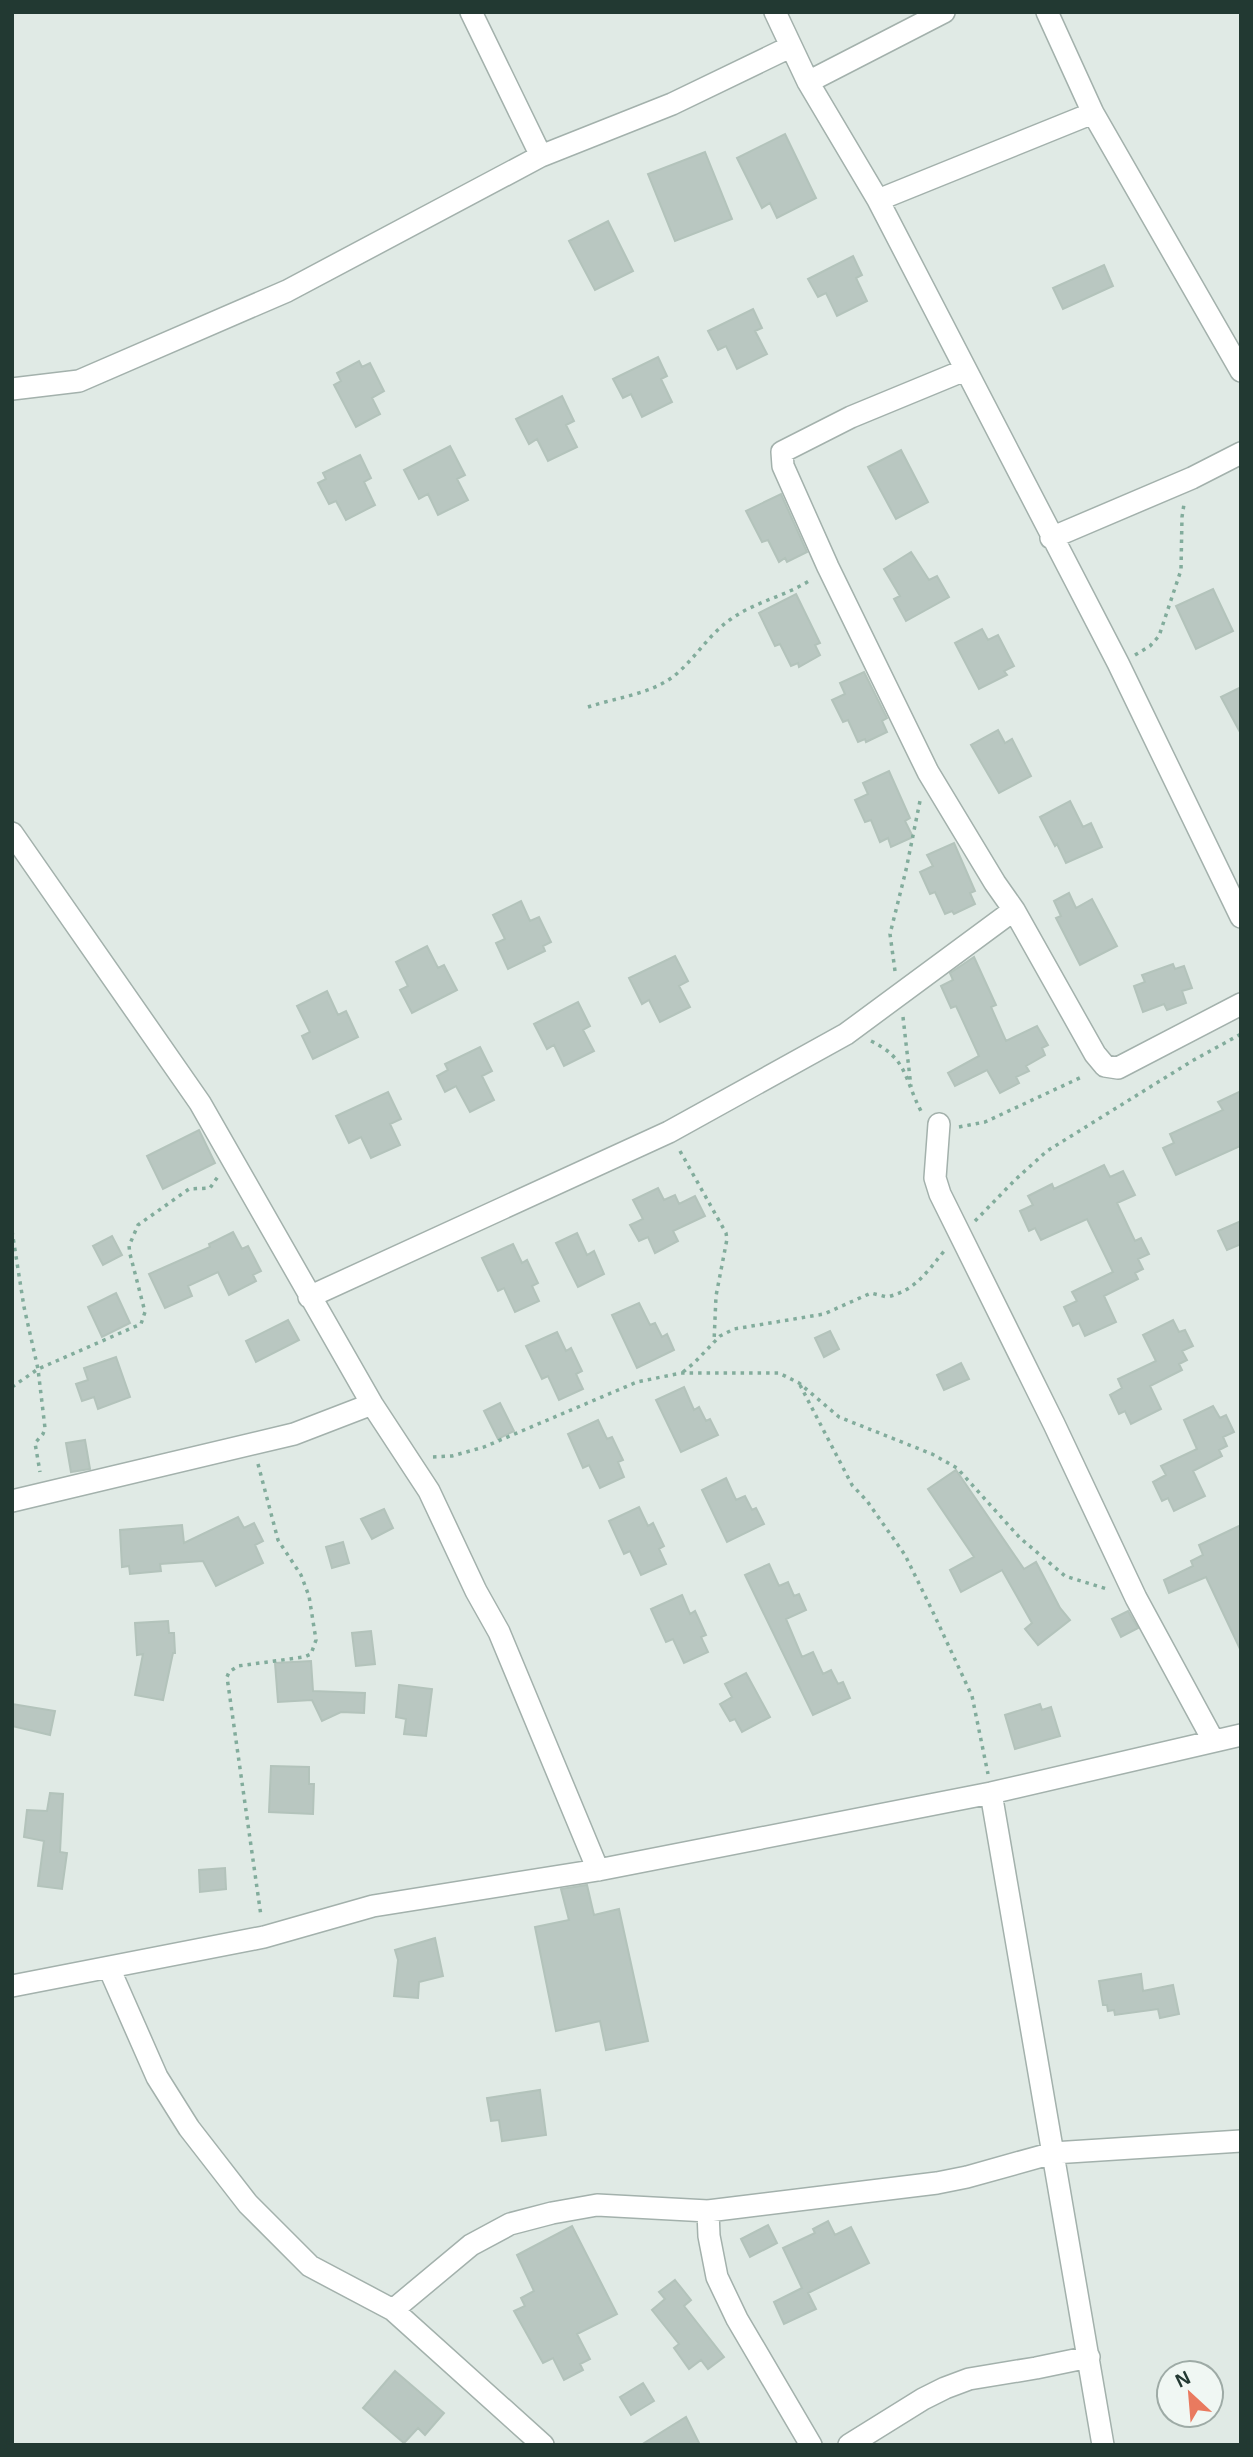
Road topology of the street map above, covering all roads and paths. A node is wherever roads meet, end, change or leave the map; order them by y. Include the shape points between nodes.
1 (471, 12) edge
2 (775, 12) edge
3 (944, 12) edge
4 (1047, 12) edge
5 (790, 47) junction
6 (808, 82) junction
7 (1093, 113) junction
8 (541, 156) junction
9 (878, 200) junction
10 (964, 370) junction
11 (1241, 371) edge
12 (12, 389) edge
13 (1241, 453) edge
14 (1192, 478) junction
15 (1051, 538) junction
16 (828, 567) junction
17 (1118, 663) junction
18 (588, 707) dead end
19 (928, 772) junction
20 (12, 833) edge
21 (1232, 881) edge
22 (1014, 910) junction
23 (1241, 917) edge
24 (899, 995) junction
25 (1241, 1004) edge
26 (846, 1034) junction
27 (1241, 1034) edge
28 (1105, 1066) junction
29 (911, 1087) junction
30 (939, 1124) junction
31 (669, 1132) junction
32 (229, 1154) junction
33 (12, 1231) edge
34 (961, 1236) junction
35 (309, 1297) junction
36 (714, 1342) junction
37 (38, 1369) junction
38 (681, 1373) junction
39 (799, 1382) junction
40 (12, 1387) edge
41 (372, 1404) junction
42 (253, 1445) junction
43 (401, 1447) junction
44 (45, 1494) junction
45 (12, 1501) edge
46 (1136, 1598) junction
47 (1241, 1735) edge
48 (1213, 1740) junction
49 (991, 1793) junction
50 (598, 1870) junction
51 (264, 1937) junction
52 (109, 1968) junction
53 (12, 1986) edge
54 (1241, 2141) edge
55 (1053, 2153) junction
56 (708, 2211) junction
57 (393, 2310) junction
58 (1089, 2357) junction
59 (543, 2445) edge
60 (811, 2445) edge
61 (849, 2445) edge
62 (1103, 2445) edge

1 - 8 street
2 - 5 street
3 - 6 street
4 - 7 street
5 - 6 street
5 - 8 street via 672,104
6 - 9 street
7 - 9 street
7 - 11 street
8 - 12 street via 287,291 79,381
9 - 10 street
10 - 15 street
10 - 16 street via 851,417 782,452 783,467
13 - 14 street
14 - 15 street
14 - 17 path via 1182,517 1181,569 1159,636
15 - 17 street
16 - 18 path via 800,587 731,619 674,676
16 - 19 street
17 - 21 street
19 - 22 street
19 - 24 path via 890,934
20 - 32 street via 200,1103
21 - 23 street
22 - 24 street
22 - 28 street
24 - 26 street
24 - 29 path
25 - 28 street via 1118,1068
26 - 29 path via 886,1048 901,1064
26 - 31 street
27 - 34 path via 1047,1151
28 - 30 path via 985,1122 954,1128
29 - 30 path via 920,1110
30 - 34 street via 935,1178
31 - 35 street
31 - 36 path via 726,1233
32 - 35 street
32 - 37 path via 210,1188 189,1189 138,1225 131,1236 130,1254 145,1312 141,1324
33 - 37 path
34 - 36 path via 919,1282 891,1297 871,1293 824,1314 734,1329
34 - 46 street
35 - 41 street
36 - 38 path
37 - 40 path
37 - 44 path via 45,1429 34,1446
38 - 39 path via 769,1372
38 - 43 path via 626,1385 453,1456 434,1457
39 - 46 path via 839,1417 957,1468 1020,1538 1065,1576
39 - 49 path via 852,1485 905,1555 946,1638 972,1696
41 - 42 street
41 - 43 street
42 - 44 street
42 - 51 path via 278,1540 309,1596 316,1640 311,1654 304,1657 238,1666 227,1677
43 - 50 street via 429,1491 499,1632
44 - 45 street
46 - 48 street
47 - 48 street
48 - 49 street
49 - 50 street
49 - 55 street
50 - 51 street via 373,1906
51 - 52 street
52 - 53 street
52 - 57 street via 158,2077 189,2127 248,2204 310,2266
54 - 55 street
55 - 56 street via 967,2178
55 - 58 street
56 - 57 street via 597,2205 510,2224 471,2245
56 - 60 street via 718,2277 737,2319
57 - 59 street
58 - 61 street via 968,2379 934,2393
58 - 62 street

